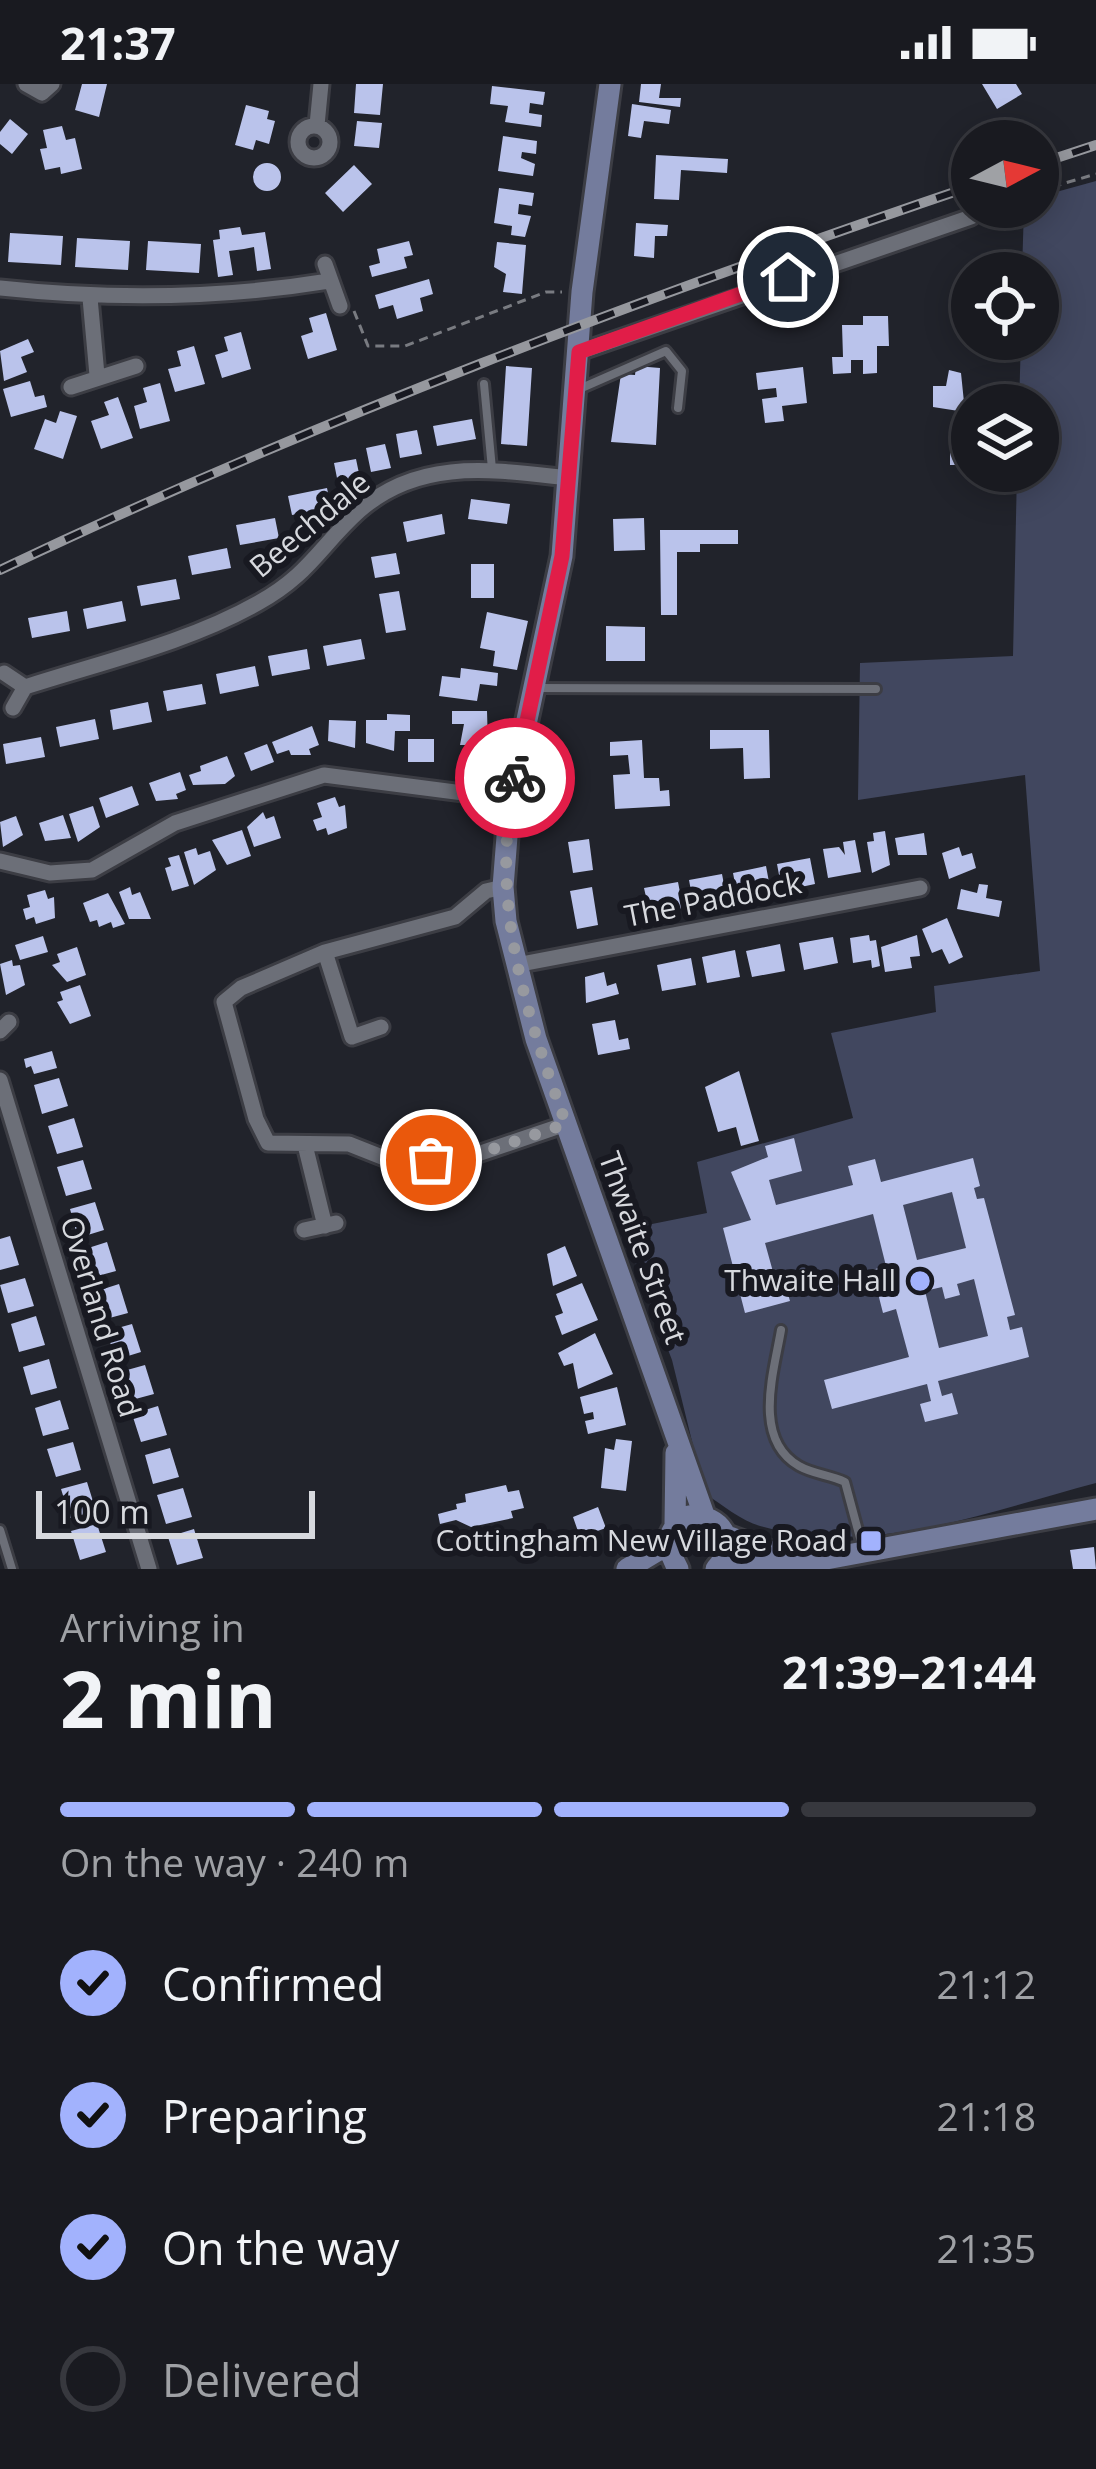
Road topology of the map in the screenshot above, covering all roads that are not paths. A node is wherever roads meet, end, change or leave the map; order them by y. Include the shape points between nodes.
1 (26, 84) edge
2 (52, 84) edge
3 (321, 84) edge
4 (610, 84) edge
5 (317, 125) dead end
6 (951, 224) edge
7 (0, 289) edge
8 (90, 298) junction
9 (340, 306) road end
10 (579, 352) junction
11 (136, 366) dead end
12 (97, 375) junction
13 (484, 384) dead end
14 (71, 387) dead end
15 (576, 391) junction
16 (678, 409) dead end
17 (492, 471) junction
18 (569, 478) junction
19 (4, 674) dead end
20 (25, 687) junction
21 (533, 688) junction
22 (876, 689) dead end
23 (13, 707) dead end
24 (510, 799) junction
25 (0, 861) edge
26 (503, 887) junction
27 (920, 888) dead end
28 (325, 952) junction
29 (516, 965) junction
30 (381, 1027) dead end
31 (0, 1080) edge
32 (566, 1124) junction
33 (304, 1145) junction
34 (304, 1230) dead end
35 (781, 1330) dead end
36 (676, 1440) junction
37 (1096, 1509) edge
38 (704, 1515) junction
39 (0, 1530) edge
40 (670, 1535) junction
41 (727, 1536) junction
42 (864, 1551) junction
43 (815, 1561) junction
44 (12, 1569) edge
45 (149, 1569) edge
46 (627, 1569) edge
47 (678, 1569) edge
48 (716, 1569) edge
49 (737, 1569) edge

1 - 2 street via 36,93
3 - 5 street
4 - 10 main road, Thwaite Street
6 - 10 street
7 - 8 street
8 - 9 street via 239,296 327,273
8 - 12 street
10 - 15 main road, Thwaite Street
11 - 12 street
12 - 14 street
13 - 17 lane
15 - 16 lane via 666,351 682,371
15 - 18 main road, Thwaite Street
17 - 18 street, Beechdale
17 - 20 street, Beechdale via 416,476 360,510 311,567 260,602
18 - 21 main road, Thwaite Street via 562,556
19 - 20 street
20 - 23 street
21 - 22 lane
21 - 24 main road, Thwaite Street
24 - 25 street via 324,775 175,823 92,870 50,873
24 - 26 main road, Thwaite Street
26 - 28 street via 455,917
26 - 29 main road, Thwaite Street
27 - 29 street, The Paddock
28 - 30 street via 352,1037
28 - 33 street via 224,1002 268,1143
29 - 32 main road, Thwaite Street
31 - 45 street, Overland Road
32 - 33 street via 466,1158 398,1163 349,1144
32 - 36 main road, Thwaite Street
33 - 34 street via 331,1225
35 - 42 lane via 769,1415 776,1439 800,1467 845,1482
36 - 38 main road, Thwaite Street
36 - 40 main road, Thwaite Street
37 - 42 main road
38 - 40 main road
38 - 41 main road
39 - 44 lane
40 - 46 main road
40 - 47 main road
41 - 43 main road via 766,1554
41 - 48 main road
42 - 43 main road
43 - 49 main road

